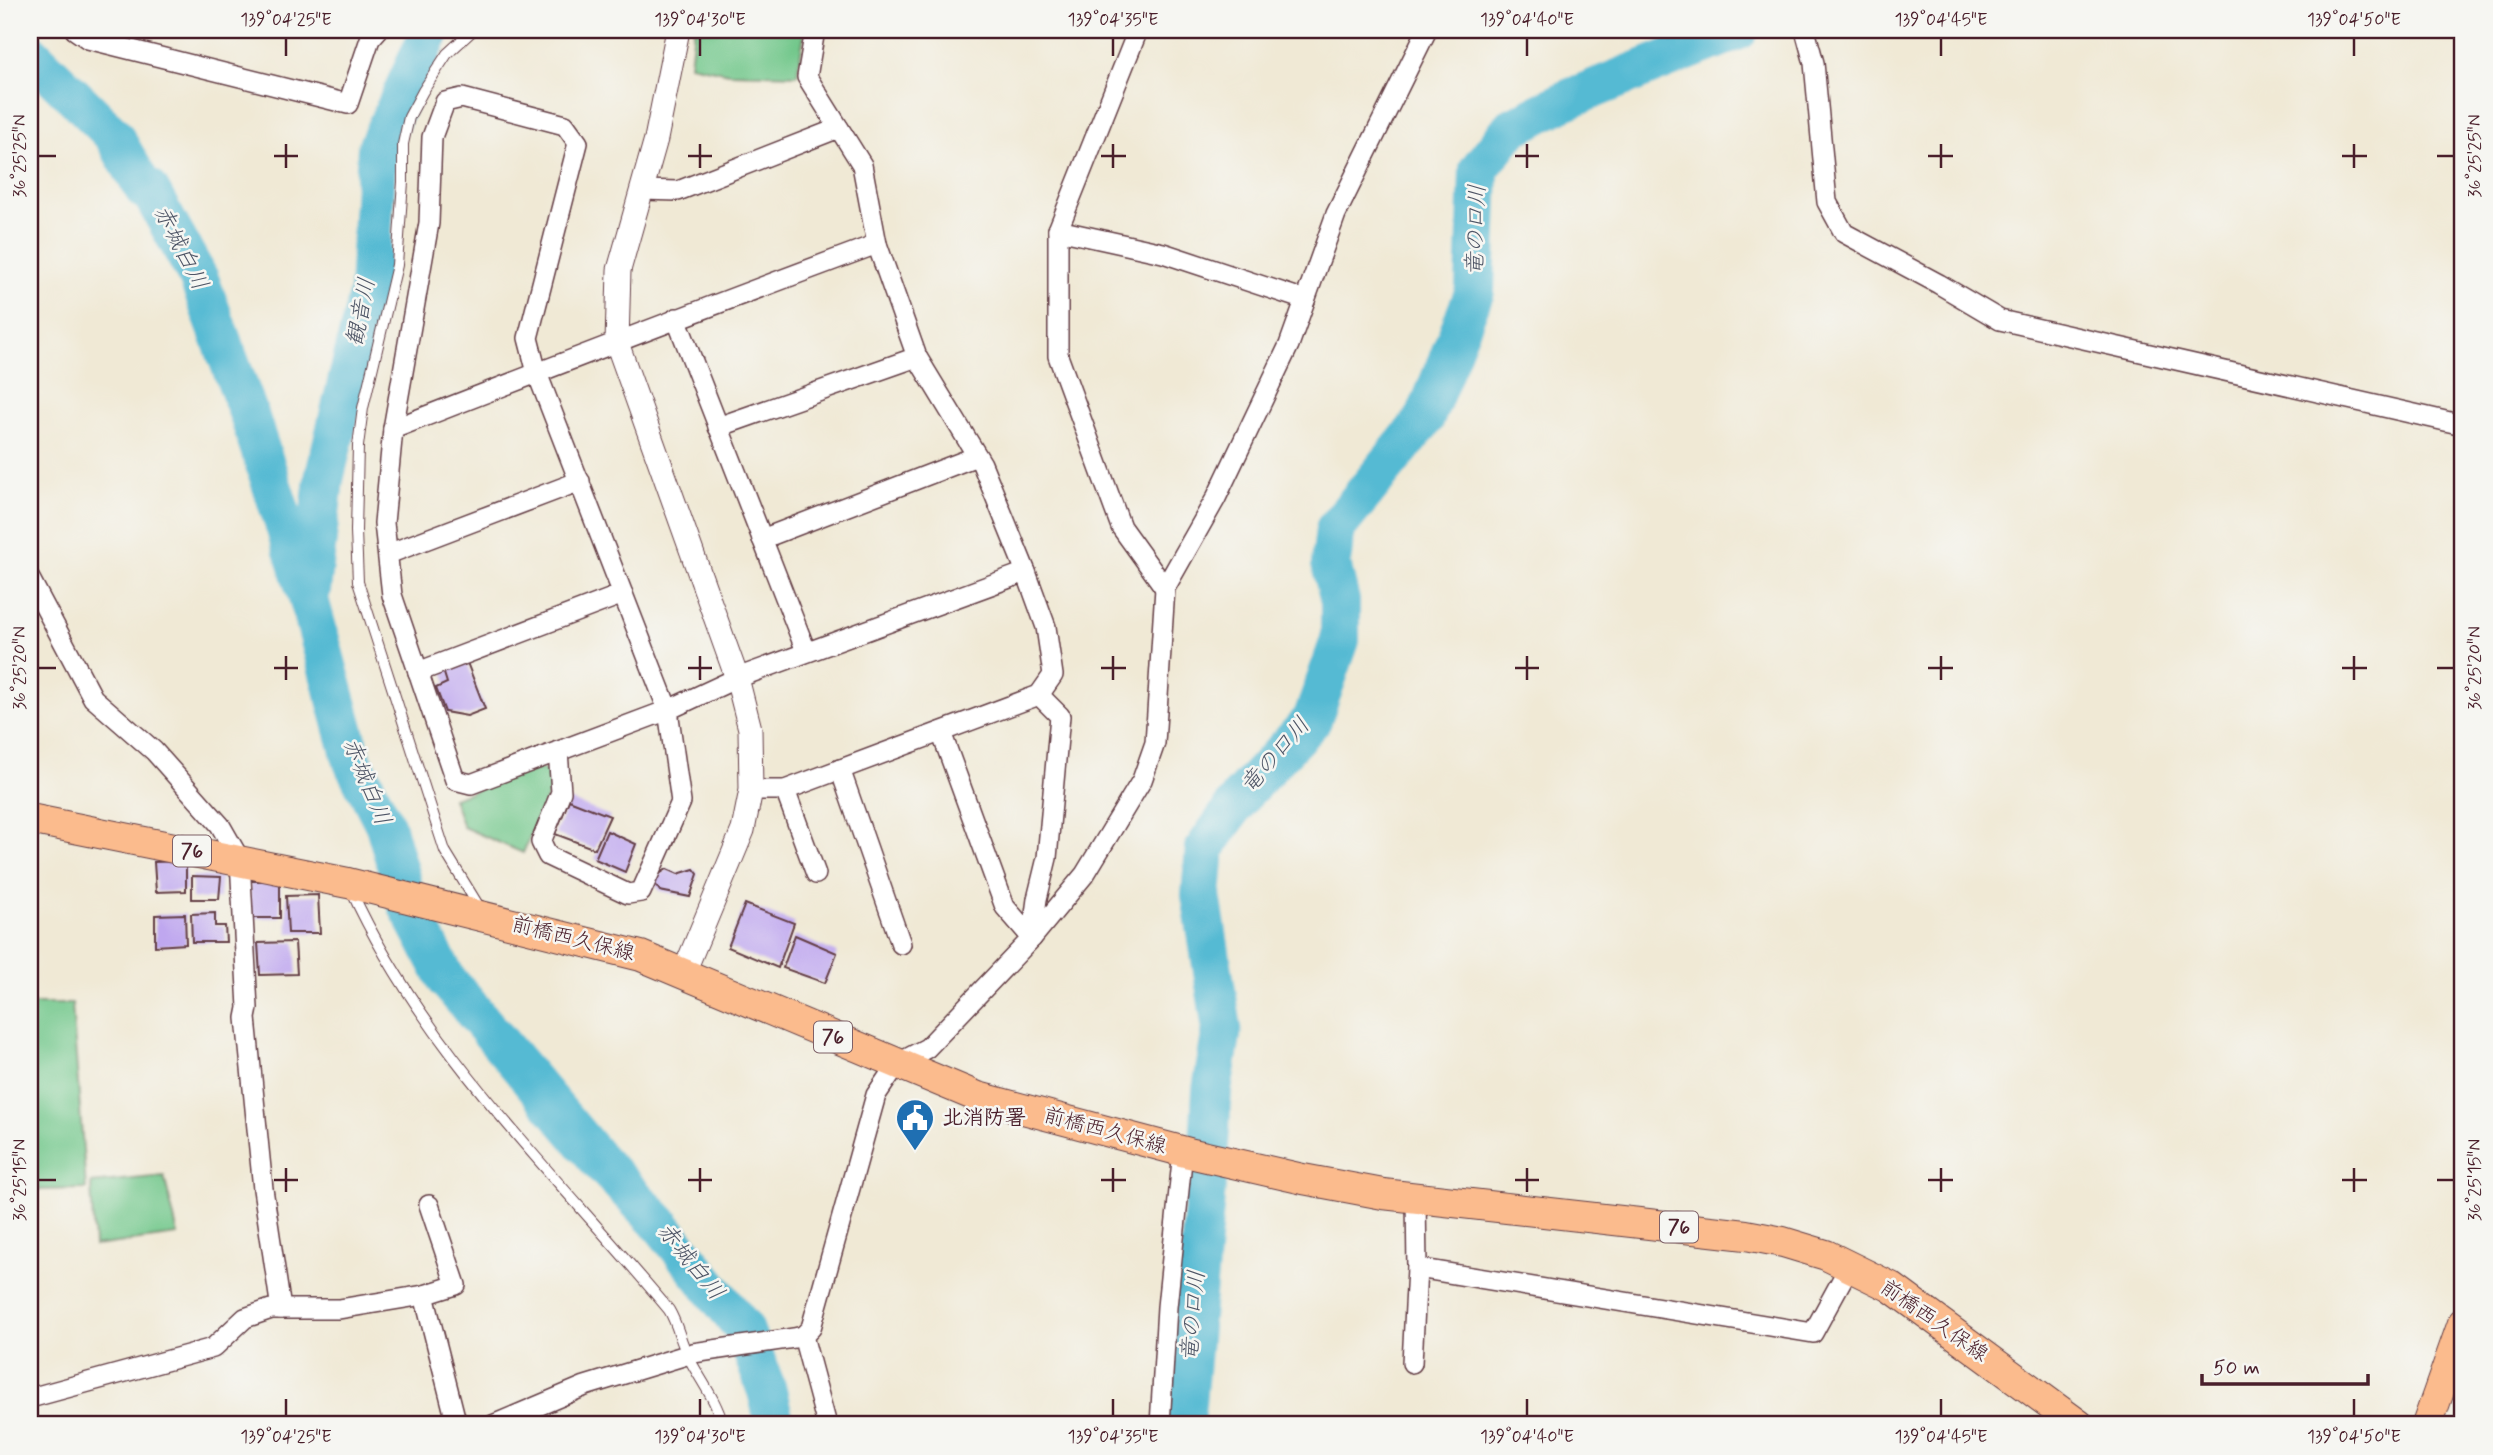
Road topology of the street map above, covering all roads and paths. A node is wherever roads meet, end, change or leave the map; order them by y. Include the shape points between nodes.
1 (75, 30) edge
2 (378, 30) edge
3 (472, 30) edge
4 (678, 30) edge
5 (815, 30) edge
6 (1138, 30) edge
7 (1427, 30) edge
8 (1805, 30) edge
9 (839, 128) junction
10 (641, 190) junction
11 (1058, 230) junction
12 (877, 244) junction
13 (1305, 300) junction
14 (676, 318) junction
15 (617, 343) junction
16 (917, 357) junction
17 (537, 373) junction
18 (2463, 425) edge
19 (718, 427) junction
20 (393, 429) junction
21 (977, 456) junction
22 (580, 481) junction
23 (762, 539) junction
24 (388, 554) junction
25 (1026, 572) junction
26 (30, 579) edge
27 (1165, 589) junction
28 (623, 594) junction
29 (806, 652) junction
30 (418, 672) junction
31 (737, 678) junction
32 (1039, 695) junction
33 (668, 710) junction
34 (941, 732) junction
35 (558, 751) junction
36 (840, 769) junction
37 (751, 790) junction
38 (785, 790) junction
39 (30, 819) edge
40 (240, 860) junction
41 (816, 874) dead end
42 (351, 884) junction
43 (482, 916) junction
44 (1032, 938) junction
45 (901, 944) dead end
46 (684, 972) junction
47 (897, 1064) junction
48 (1186, 1152) junction
49 (1416, 1199) junction
50 (429, 1205) dead end
51 (1849, 1266) junction
52 (1417, 1268) junction
53 (424, 1294) junction
54 (281, 1308) junction
55 (2463, 1323) edge
56 (798, 1337) junction
57 (690, 1354) junction
58 (1412, 1363) dead end
59 (30, 1398) edge
60 (457, 1425) edge
61 (493, 1425) edge
62 (723, 1425) edge
63 (827, 1425) edge
64 (1160, 1425) edge
65 (2079, 1425) edge
66 (2427, 1425) edge

1 - 2 street via 88,39 348,104 370,39
3 - 43 lane via 447,54 409,117 403,144 397,265 358,446 356,531 358,582 445,851
4 - 10 street
5 - 9 street via 807,77
6 - 11 street
7 - 13 street via 1336,214
8 - 18 street via 1814,63 1827,202 1844,233 2000,320
9 - 10 street via 678,191
9 - 12 street via 862,165
10 - 15 street via 619,270
11 - 13 street via 1163,253
11 - 27 street via 1058,356 1121,527
12 - 14 street
12 - 16 street
13 - 27 street via 1289,345 1216,498
14 - 15 street
14 - 19 street
15 - 17 street
15 - 31 street
16 - 19 street
16 - 21 street
17 - 20 street
17 - 20 street via 528,338 578,143 565,125 462,98 445,102 432,137 429,223
17 - 22 street
19 - 23 street
20 - 24 street via 384,523
21 - 23 street
21 - 25 street
22 - 24 street
22 - 28 street
23 - 29 street
24 - 30 street via 392,596
25 - 29 street
25 - 32 street via 1046,627 1053,675
26 - 40 street via 93,698 155,751 220,825
27 - 44 street via 1155,743 1142,780 1085,874
28 - 30 street
28 - 33 street
29 - 31 street
30 - 35 street via 455,780 471,784
31 - 33 street
31 - 37 street via 750,729
32 - 34 street
32 - 44 street via 1060,716 1047,858
33 - 35 street
33 - 35 street via 681,802 641,892 628,894 548,856 541,842 561,792
34 - 36 street
34 - 44 street via 1005,906
36 - 38 street
36 - 45 street
37 - 38 street
37 - 46 street via 743,830
38 - 41 street
39 - 40 main road, 前橋西久保線 / 76
40 - 42 main road, 前橋西久保線 / 76
40 - 54 street via 246,1018 263,1189
42 - 43 main road, 前橋西久保線 / 76
42 - 57 lane via 379,944 433,1031 504,1121 669,1310
43 - 46 main road, 前橋西久保線 / 76 via 641,956
44 - 47 street via 927,1048
46 - 47 main road, 前橋西久保線 / 76
47 - 48 main road, 前橋西久保線 / 76 via 978,1097
47 - 56 street via 876,1095 811,1328
48 - 49 main road, 前橋西久保線 / 76
48 - 64 street via 1167,1307
49 - 51 main road, 前橋西久保線 / 76 via 1746,1235 1783,1242
49 - 52 street
50 - 53 street via 456,1285
51 - 52 street via 1813,1333
51 - 65 main road, 前橋西久保線 / 76 via 1891,1287
52 - 58 street
53 - 54 street via 339,1309
53 - 60 street
54 - 59 street via 245,1318 213,1348
55 - 66 main road
56 - 57 street
56 - 63 street
57 - 61 street via 585,1386
57 - 62 lane

